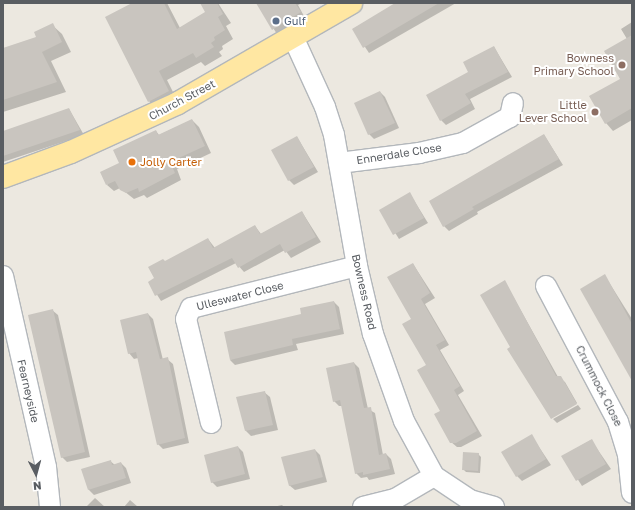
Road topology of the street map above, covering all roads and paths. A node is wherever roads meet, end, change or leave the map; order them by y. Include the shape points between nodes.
1 (351, 3) edge
2 (293, 37) junction
3 (513, 103) dead end
4 (339, 163) junction
5 (3, 177) edge
6 (357, 266) junction
7 (3, 276) edge
8 (546, 286) dead end
9 (10, 341) edge
10 (211, 423) dead end
11 (434, 476) junction
12 (632, 494) edge
13 (50, 507) edge
14 (363, 507) edge
15 (494, 507) edge

1 - 2 main road, Church Street
2 - 4 street, Bowness Road via 325,108
2 - 5 main road, Church Street via 184,100 125,129
3 - 4 street, Ennerdale Close via 510,116 463,143 419,154
4 - 6 street, Bowness Road
6 - 10 street, Ulleswater Close via 191,308 186,319
6 - 11 street, Bowness Road via 373,334 392,391 404,421
7 - 9 street, Fearneyside
8 - 12 street, Crummock Close via 618,422 628,455
9 - 13 street, Fearneyside via 46,467
11 - 14 street via 395,499
11 - 15 street, Bowness Road via 470,500

